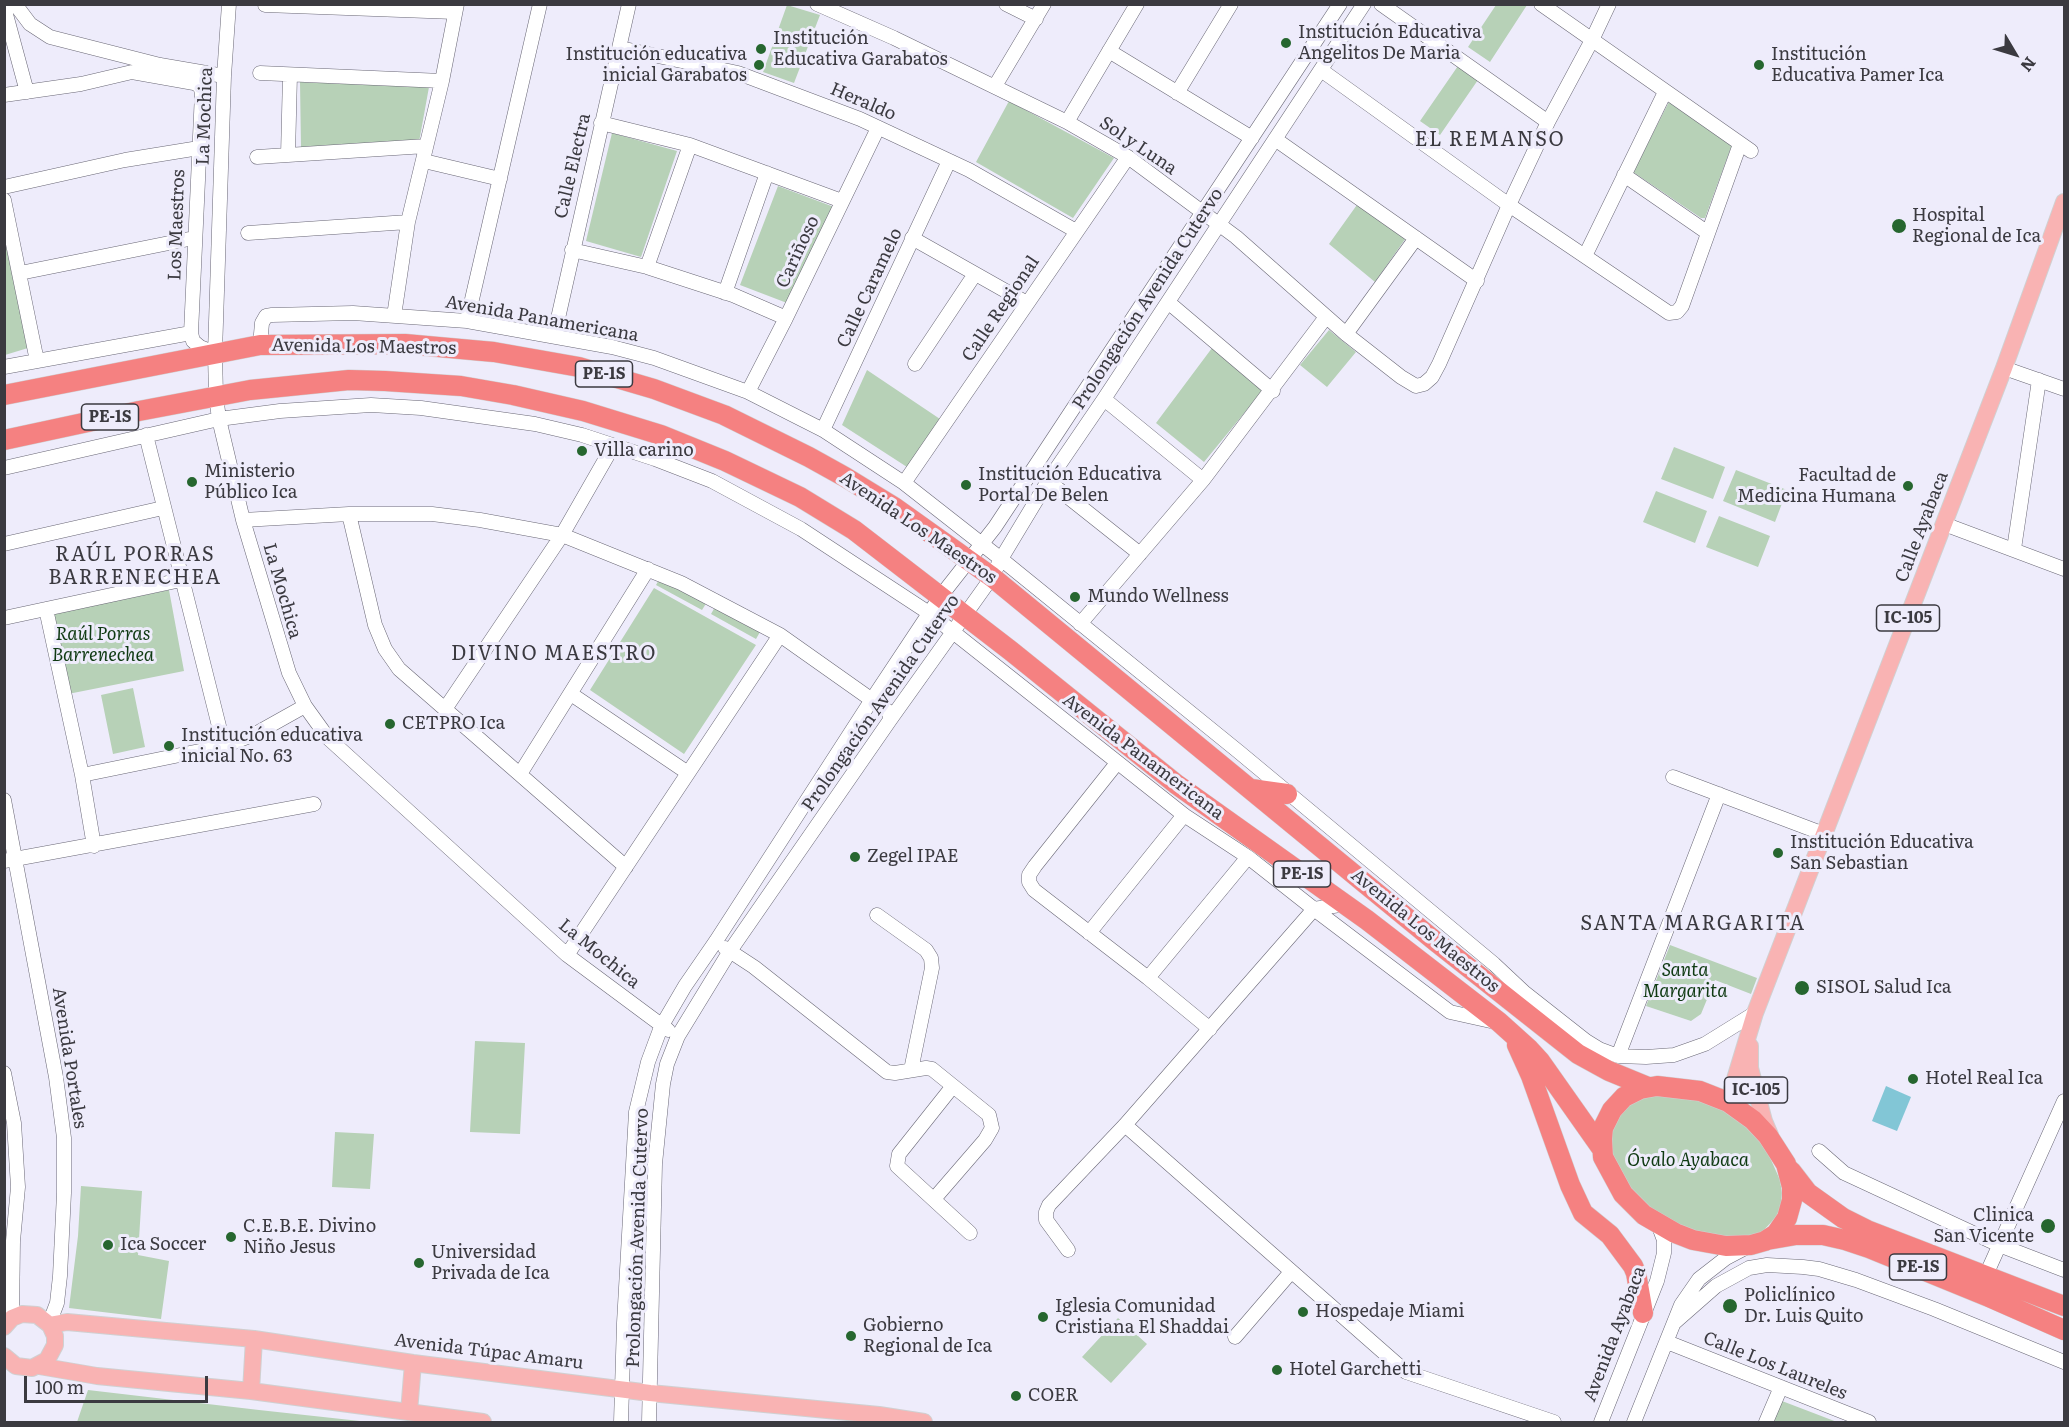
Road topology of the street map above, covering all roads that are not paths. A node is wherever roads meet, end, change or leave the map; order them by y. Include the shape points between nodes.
1 (15, 4) edge
2 (229, 4) edge
3 (540, 4) edge
4 (629, 4) edge
5 (817, 4) edge
6 (1005, 4) edge
7 (1044, 4) edge
8 (1137, 4) edge
9 (1231, 4) edge
10 (1340, 4) edge
11 (1364, 4) edge
12 (1382, 4) edge
13 (1540, 4) edge
14 (1609, 4) edge
15 (265, 5) edge
16 (4, 7) edge
17 (456, 8) edge
18 (1036, 19) junction
19 (1592, 40) junction
20 (620, 48) junction
21 (1109, 51) junction
22 (133, 65) junction
23 (1321, 70) junction
24 (260, 73) dead end
25 (290, 75) junction
26 (224, 76) junction
27 (442, 81) junction
28 (994, 86) junction
29 (27, 92) junction
30 (1665, 92) junction
31 (1177, 93) junction
32 (4, 95) edge
33 (1067, 122) junction
34 (1548, 122) junction
35 (602, 123) junction
36 (878, 128) junction
37 (1252, 138) junction
38 (1275, 139) junction
39 (690, 145) junction
40 (426, 146) junction
41 (199, 148) junction
42 (288, 155) junction
43 (257, 157) dead end
44 (1128, 157) junction
45 (424, 161) junction
46 (949, 161) junction
47 (767, 173) junction
48 (1624, 175) junction
49 (500, 179) junction
50 (4, 187) edge
51 (4, 200) edge
52 (842, 201) junction
53 (2064, 202) edge
54 (1509, 205) junction
55 (1202, 213) junction
56 (408, 222) junction
57 (1219, 225) junction
58 (1076, 231) junction
59 (248, 233) dead end
60 (1708, 233) junction
61 (194, 238) junction
62 (912, 238) junction
63 (1416, 238) junction
64 (572, 250) junction
65 (1586, 256) junction
66 (647, 267) junction
67 (20, 273) junction
68 (975, 274) junction
69 (1477, 281) junction
70 (725, 292) junction
71 (1168, 302) junction
72 (1027, 303) junction
73 (394, 316) junction
74 (1326, 317) junction
75 (786, 318) junction
76 (467, 321) junction
77 (190, 333) junction
78 (1346, 334) junction
79 (554, 336) junction
80 (260, 345) junction
81 (215, 352) junction
82 (37, 361) junction
83 (915, 364) dead end
84 (4, 367) edge
85 (2004, 368) junction
86 (2039, 380) junction
87 (2064, 389) edge
88 (1272, 391) junction
89 (748, 392) junction
90 (4, 395) edge
91 (216, 396) junction
92 (1104, 399) junction
93 (219, 419) junction
94 (823, 430) junction
95 (146, 435) junction
96 (4, 440) edge
97 (613, 446) junction
98 (4, 468) edge
99 (1203, 480) junction
100 (1048, 481) junction
101 (904, 483) junction
102 (163, 508) junction
103 (349, 514) junction
104 (243, 520) junction
105 (1944, 524) junction
106 (562, 535) junction
107 (982, 543) junction
108 (4, 544) edge
109 (2014, 549) junction
110 (1140, 554) junction
111 (1001, 559) junction
112 (968, 561) junction
113 (648, 569) junction
114 (2064, 569) edge
115 (992, 577) junction
116 (181, 580) junction
117 (935, 605) junction
118 (46, 609) junction
119 (4, 618) edge
120 (959, 623) junction
121 (1080, 624) junction
122 (780, 635) junction
123 (571, 694) junction
124 (871, 701) junction
125 (305, 706) junction
126 (445, 709) junction
127 (862, 715) junction
128 (886, 725) junction
129 (224, 746) junction
130 (1117, 763) junction
131 (688, 773) junction
132 (520, 774) junction
133 (82, 775) junction
134 (1673, 777) dead end
135 (1251, 789) junction
136 (1287, 794) junction
137 (1719, 794) junction
138 (4, 800) edge
139 (314, 804) dead end
140 (1184, 815) junction
141 (1824, 834) junction
142 (94, 846) junction
143 (1248, 856) junction
144 (10, 860) edge
145 (626, 867) junction
146 (1346, 904) junction
147 (1314, 909) junction
148 (877, 915) dead end
149 (1089, 933) junction
150 (716, 941) junction
151 (730, 951) junction
152 (567, 956) junction
153 (1148, 978) junction
154 (1525, 1002) junction
155 (1755, 1013) junction
156 (1498, 1022) junction
157 (661, 1027) junction
158 (1210, 1029) junction
159 (1750, 1033) junction
160 (678, 1036) junction
161 (1618, 1056) junction
162 (911, 1071) junction
163 (4, 1073) edge
164 (953, 1086) junction
165 (1648, 1087) junction
166 (2064, 1101) edge
167 (1728, 1102) junction
168 (636, 1112) junction
169 (660, 1115) junction
170 (2060, 1124) edge
171 (1125, 1125) junction
172 (1602, 1149) junction
173 (1777, 1149) junction
174 (1818, 1151) dead end
175 (934, 1199) junction
176 (1658, 1224) junction
177 (970, 1233) dead end
178 (1758, 1243) junction
179 (1999, 1245) junction
180 (1068, 1250) dead end
181 (2064, 1270) edge
182 (1291, 1272) junction
183 (1986, 1275) junction
184 (2064, 1306) edge
185 (1643, 1313) junction
186 (7, 1321) edge
187 (1675, 1322) junction
188 (50, 1324) junction
189 (2064, 1330) edge
190 (1235, 1337) dead end
191 (254, 1340) junction
192 (1667, 1342) junction
193 (6, 1360) edge
194 (2064, 1362) edge
195 (413, 1363) junction
196 (39, 1366) junction
197 (1781, 1387) junction
198 (622, 1389) junction
199 (251, 1391) junction
200 (650, 1393) junction
201 (409, 1412) junction
202 (855, 1417) edge
203 (896, 1421) edge
204 (483, 1422) edge
205 (621, 1422) edge
206 (649, 1422) edge
207 (924, 1422) edge
208 (1554, 1422) edge
209 (1601, 1422) edge
210 (1634, 1422) edge
211 (1766, 1422) edge
212 (1869, 1422) edge

1 - 22 street via 30,24 50,37
2 - 26 street, La Mochica
3 - 49 street
4 - 20 street, Calle Electra
5 - 28 street, Sol y Luna
6 - 18 street
7 - 18 street
8 - 21 street
9 - 31 street
10 - 37 street, Prolongación Avenida Cutervo
11 - 23 street, Prolongación Avenida Cutervo
12 - 34 street
13 - 19 street
14 - 19 street
15 - 17 street
16 - 29 street
17 - 27 street
18 - 28 street
19 - 30 street
19 - 34 street
20 - 35 street, Calle Electra
20 - 36 street, Heraldo via 738,73
21 - 31 street
21 - 33 street
22 - 26 street
22 - 29 street via 81,84
22 - 41 street, Los Maestros via 200,86
23 - 38 street, Prolongación Avenida Cutervo
23 - 54 street
24 - 25 street
25 - 27 street
25 - 42 street
26 - 81 street, La Mochica
27 - 40 street
28 - 33 street, Sol y Luna
29 - 32 street
30 - 48 street
30 - 60 street via 1746,147
31 - 37 street
33 - 44 street, Sol y Luna
34 - 54 street
35 - 39 street
35 - 64 street, Calle Electra
36 - 46 street, Heraldo
36 - 52 street, Cariñoso
37 - 55 street, Prolongación Avenida Cutervo
38 - 57 street, Prolongación Avenida Cutervo
38 - 63 street
39 - 47 street
39 - 66 street
40 - 42 street
40 - 45 street
41 - 50 street
41 - 61 street, Los Maestros
42 - 43 street
44 - 55 street, Sol y Luna
44 - 58 street, Calle Regional
45 - 49 street
45 - 56 street
46 - 58 street, Heraldo
46 - 62 street, Calle Caramelo
47 - 52 street
47 - 70 street
48 - 60 street
48 - 65 street
49 - 76 street
51 - 67 street
52 - 75 street, Cariñoso
53 - 85 main road, Calle Ayabaca / IC-105
54 - 65 street
54 - 69 street
55 - 57 street, Sol y Luna
55 - 107 street, Prolongación Avenida Cutervo
56 - 59 street
56 - 73 street
57 - 71 street, Prolongación Avenida Cutervo
57 - 74 street, Sol y Luna
58 - 72 street, Calle Regional
60 - 65 street via 1682,306 1673,313
61 - 67 street
61 - 77 street, Los Maestros
62 - 68 street
62 - 94 street, Calle Caramelo
63 - 69 street
63 - 78 street
64 - 66 street
64 - 79 street, Calle Electra
66 - 70 street
67 - 82 street
68 - 72 street
68 - 83 street
69 - 78 street, Sol y Luna via 1439,364 1424,384 1416,386 1401,377
70 - 75 street
71 - 88 street
71 - 92 street, Prolongación Avenida Cutervo
72 - 101 street, Calle Regional
73 - 76 street, Avenida Panamericana
73 - 80 street, Avenida Panamericana via 266,316
74 - 78 street, Sol y Luna
74 - 88 street
75 - 89 street, Cariñoso
76 - 79 street, Avenida Panamericana
77 - 81 street via 200,347
77 - 82 street
79 - 89 street, Avenida Panamericana via 654,357
80 - 81 highway, Avenida Los Maestros / PE-1S
80 - 112 highway, Avenida Los Maestros / PE-1S via 363,343 453,347 551,362 635,383 724,415 809,457 894,507
81 - 90 highway, Avenida Los Maestros / PE-1S
81 - 91 street, La Mochica
82 - 84 street
85 - 86 street
85 - 105 main road, Calle Ayabaca / IC-105
86 - 87 street
86 - 109 street
88 - 99 street
89 - 94 street, Avenida Panamericana
91 - 93 street, La Mochica
91 - 96 highway, Avenida Los Maestros / PE-1S
91 - 117 highway, Avenida Los Maestros / PE-1S via 349,380 420,382 513,395 583,411 725,460 800,497 854,531
92 - 99 street
92 - 100 street, Prolongación Avenida Cutervo
93 - 95 street
93 - 97 street via 345,405 392,406 536,424
93 - 104 street, La Mochica
94 - 101 street, Avenida Panamericana
95 - 98 street
95 - 102 street
97 - 106 street
97 - 117 street via 712,481
99 - 110 street
100 - 110 street
100 - 111 street, Prolongación Avenida Cutervo
101 - 107 street, Avenida Panamericana
102 - 108 street
102 - 116 street
103 - 104 street
103 - 106 street via 432,514
103 - 126 street via 375,625 385,649 409,679
104 - 125 street, La Mochica via 281,651
105 - 109 street
105 - 141 main road, Calle Ayabaca / IC-105
106 - 113 street
106 - 126 street
107 - 111 street, Avenida Panamericana
107 - 112 street, Prolongación Avenida Cutervo
109 - 114 street
110 - 121 street
111 - 115 street, Prolongación Avenida Cutervo
111 - 121 street, Avenida Panamericana
112 - 115 highway, Avenida Los Maestros / PE-1S
112 - 117 street, Prolongación Avenida Cutervo
113 - 122 street
113 - 123 street
115 - 120 street, Prolongación Avenida Cutervo
115 - 135 highway, Avenida Los Maestros / PE-1S
116 - 118 street
116 - 129 street
117 - 120 highway, Avenida Los Maestros / PE-1S
117 - 124 street, Prolongación Avenida Cutervo
118 - 119 street
118 - 133 street
120 - 128 street, Prolongación Avenida Cutervo
120 - 130 street, Avenida Panamericana
120 - 146 highway, Avenida Los Maestros / PE-1S
121 - 136 street
122 - 124 street
122 - 131 street
123 - 131 street
123 - 132 street
124 - 127 street, Prolongación Avenida Cutervo
124 - 128 street via 889,712
125 - 129 street
125 - 152 street, La Mochica via 328,738
126 - 132 street
127 - 128 street via 871,729 876,731
127 - 150 street, Prolongación Avenida Cutervo
128 - 151 street, Prolongación Avenida Cutervo
129 - 133 street
130 - 140 street, Avenida Panamericana
130 - 149 street via 1029,874 1034,890
131 - 145 street
132 - 145 street
133 - 142 street
134 - 137 street
135 - 136 highway
135 - 154 highway, Avenida Los Maestros / PE-1S via 1435,940
136 - 154 street via 1494,964
137 - 141 street
137 - 161 street
138 - 144 street, Avenida Portales
139 - 142 street
140 - 143 street, Avenida Panamericana
140 - 149 street
141 - 155 main road, Calle Ayabaca / IC-105
142 - 144 street
143 - 147 street, Avenida Panamericana
143 - 153 street
144 - 188 street, Avenida Portales via 56,1077 64,1138 60,1276
145 - 152 street
146 - 147 street
146 - 156 highway, Avenida Los Maestros / PE-1S
147 - 156 street, Avenida Panamericana via 1450,1012
147 - 158 street
148 - 162 street via 927,950 931,958
149 - 153 street
150 - 151 street
150 - 157 street, Prolongación Avenida Cutervo
151 - 160 street, Prolongación Avenida Cutervo
151 - 162 street via 887,1072
152 - 157 street, La Mochica
153 - 158 street
154 - 161 street via 1599,1049
154 - 165 highway, Avenida Los Maestros / PE-1S via 1578,1054
155 - 159 main road, Calle Ayabaca / IC-105
155 - 161 street via 1690,1050 1661,1056
156 - 172 highway, Avenida Los Maestros / PE-1S via 1540,1061
156 - 185 highway via 1523,1057 1582,1213 1610,1235 1633,1266
157 - 160 street, La Mochica
157 - 168 street, Prolongación Avenida Cutervo
158 - 171 street
159 - 167 main road, Calle Ayabaca / IC-105
159 - 173 main road, Calle Ayabaca / IC-105 via 1750,1068 1764,1121
160 - 169 street, Prolongación Avenida Cutervo via 667,1064
162 - 164 street via 932,1069
163 - 186 street via 18,1166
164 - 175 street via 899,1154 897,1166
164 - 175 street via 988,1115 992,1128
165 - 167 highway, PE-1S via 1700,1091
165 - 172 highway via 1632,1092 1612,1110 1603,1128
166 - 170 street
167 - 173 highway, PE-1S via 1753,1120
168 - 169 street
168 - 198 street, Prolongación Avenida Cutervo
169 - 200 street, Prolongación Avenida Cutervo via 655,1164
170 - 179 street
171 - 180 street via 1049,1205 1046,1220
171 - 182 street
172 - 176 highway, PE-1S via 1606,1165 1623,1194
173 - 178 highway, PE-1S via 1790,1174 1791,1209 1776,1234
173 - 183 highway, PE-1S via 1808,1193 1843,1218
174 - 179 street via 1844,1173
175 - 177 street
176 - 178 highway, PE-1S via 1712,1244
176 - 185 street, Avenida Ayabaca via 1664,1254
178 - 187 street via 1726,1258 1699,1279 1681,1305
178 - 189 highway, PE-1S via 1796,1235 1845,1240
179 - 181 street
179 - 183 street
182 - 190 street
182 - 208 street via 1406,1372
183 - 184 highway, PE-1S
185 - 209 street, Avenida Ayabaca
186 - 188 main road via 30,1313
187 - 192 street
187 - 194 street via 1716,1286 1749,1268 1803,1267 1878,1288
188 - 191 main road, Avenida Túpac Amaru via 68,1322
188 - 196 main road via 55,1345
191 - 195 main road, Avenida Túpac Amaru
191 - 199 main road
192 - 197 street, Calle Los Laureles
192 - 210 street
193 - 196 main road via 24,1368
195 - 198 main road, Avenida Túpac Amaru
195 - 201 main road
196 - 199 main road via 97,1376
197 - 211 street
197 - 212 street, Calle Los Laureles
198 - 200 main road, Avenida Túpac Amaru
198 - 205 street, Prolongación Avenida Cutervo
199 - 201 main road
200 - 202 main road, Avenida Túpac Amaru
200 - 206 street, Prolongación Avenida Cutervo
201 - 204 main road
202 - 203 main road, Avenida Túpac Amaru
203 - 207 main road, Avenida Túpac Amaru

